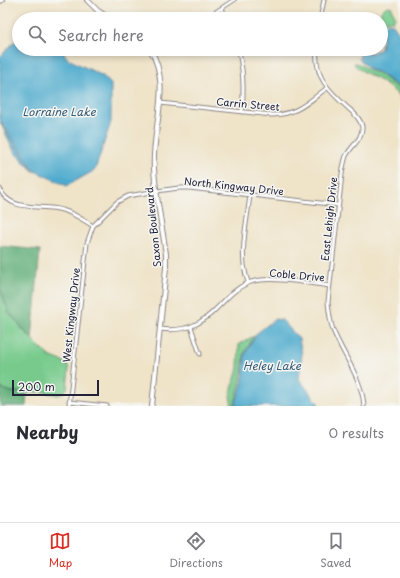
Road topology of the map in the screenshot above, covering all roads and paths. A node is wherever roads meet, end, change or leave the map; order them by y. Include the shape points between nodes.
1 (87, 0) edge
2 (234, 0) edge
3 (324, 0) edge
4 (222, 9) junction
5 (100, 12) edge
6 (217, 12) edge
7 (224, 12) edge
8 (321, 12) edge
9 (154, 56) edge
10 (240, 56) edge
11 (317, 56) edge
12 (327, 88) junction
13 (160, 103) junction
14 (242, 112) junction
15 (0, 189) edge
16 (157, 191) junction
17 (250, 195) junction
18 (338, 205) junction
19 (93, 226) junction
20 (248, 282) junction
21 (329, 286) junction
22 (191, 327) junction
23 (160, 329) junction
24 (200, 354) dead end
25 (69, 404) edge
26 (107, 406) edge
27 (152, 406) edge
28 (364, 406) edge

1 - 5 main road
2 - 4 street
3 - 8 street
4 - 6 street
4 - 7 street
9 - 13 main road, Saxon Boulevard via 160,76
10 - 14 street via 244,80
11 - 12 street, East Lehigh Drive via 319,73
12 - 14 street, Carrin Street via 289,114
12 - 18 street, East Lehigh Drive via 355,114 362,126 360,137 343,165
13 - 14 street, Carrin Street
13 - 16 main road, Saxon Boulevard via 154,163
15 - 19 street via 5,197 14,203 68,211
16 - 17 street, North Kingway Drive via 186,188
16 - 19 street, North Kingway Drive via 123,198
16 - 23 main road, Saxon Boulevard via 166,254
17 - 18 street, North Kingway Drive
17 - 20 street via 244,256
18 - 21 street, East Lehigh Drive
19 - 25 street, West Kingway Drive via 87,243
20 - 21 street, Coble Drive via 273,280
20 - 22 street, Coble Drive via 232,292 207,318
21 - 28 street, East Lehigh Drive via 329,316 360,384
22 - 23 street, Coble Drive
22 - 24 street
23 - 27 main road, Saxon Boulevard
25 - 26 street

